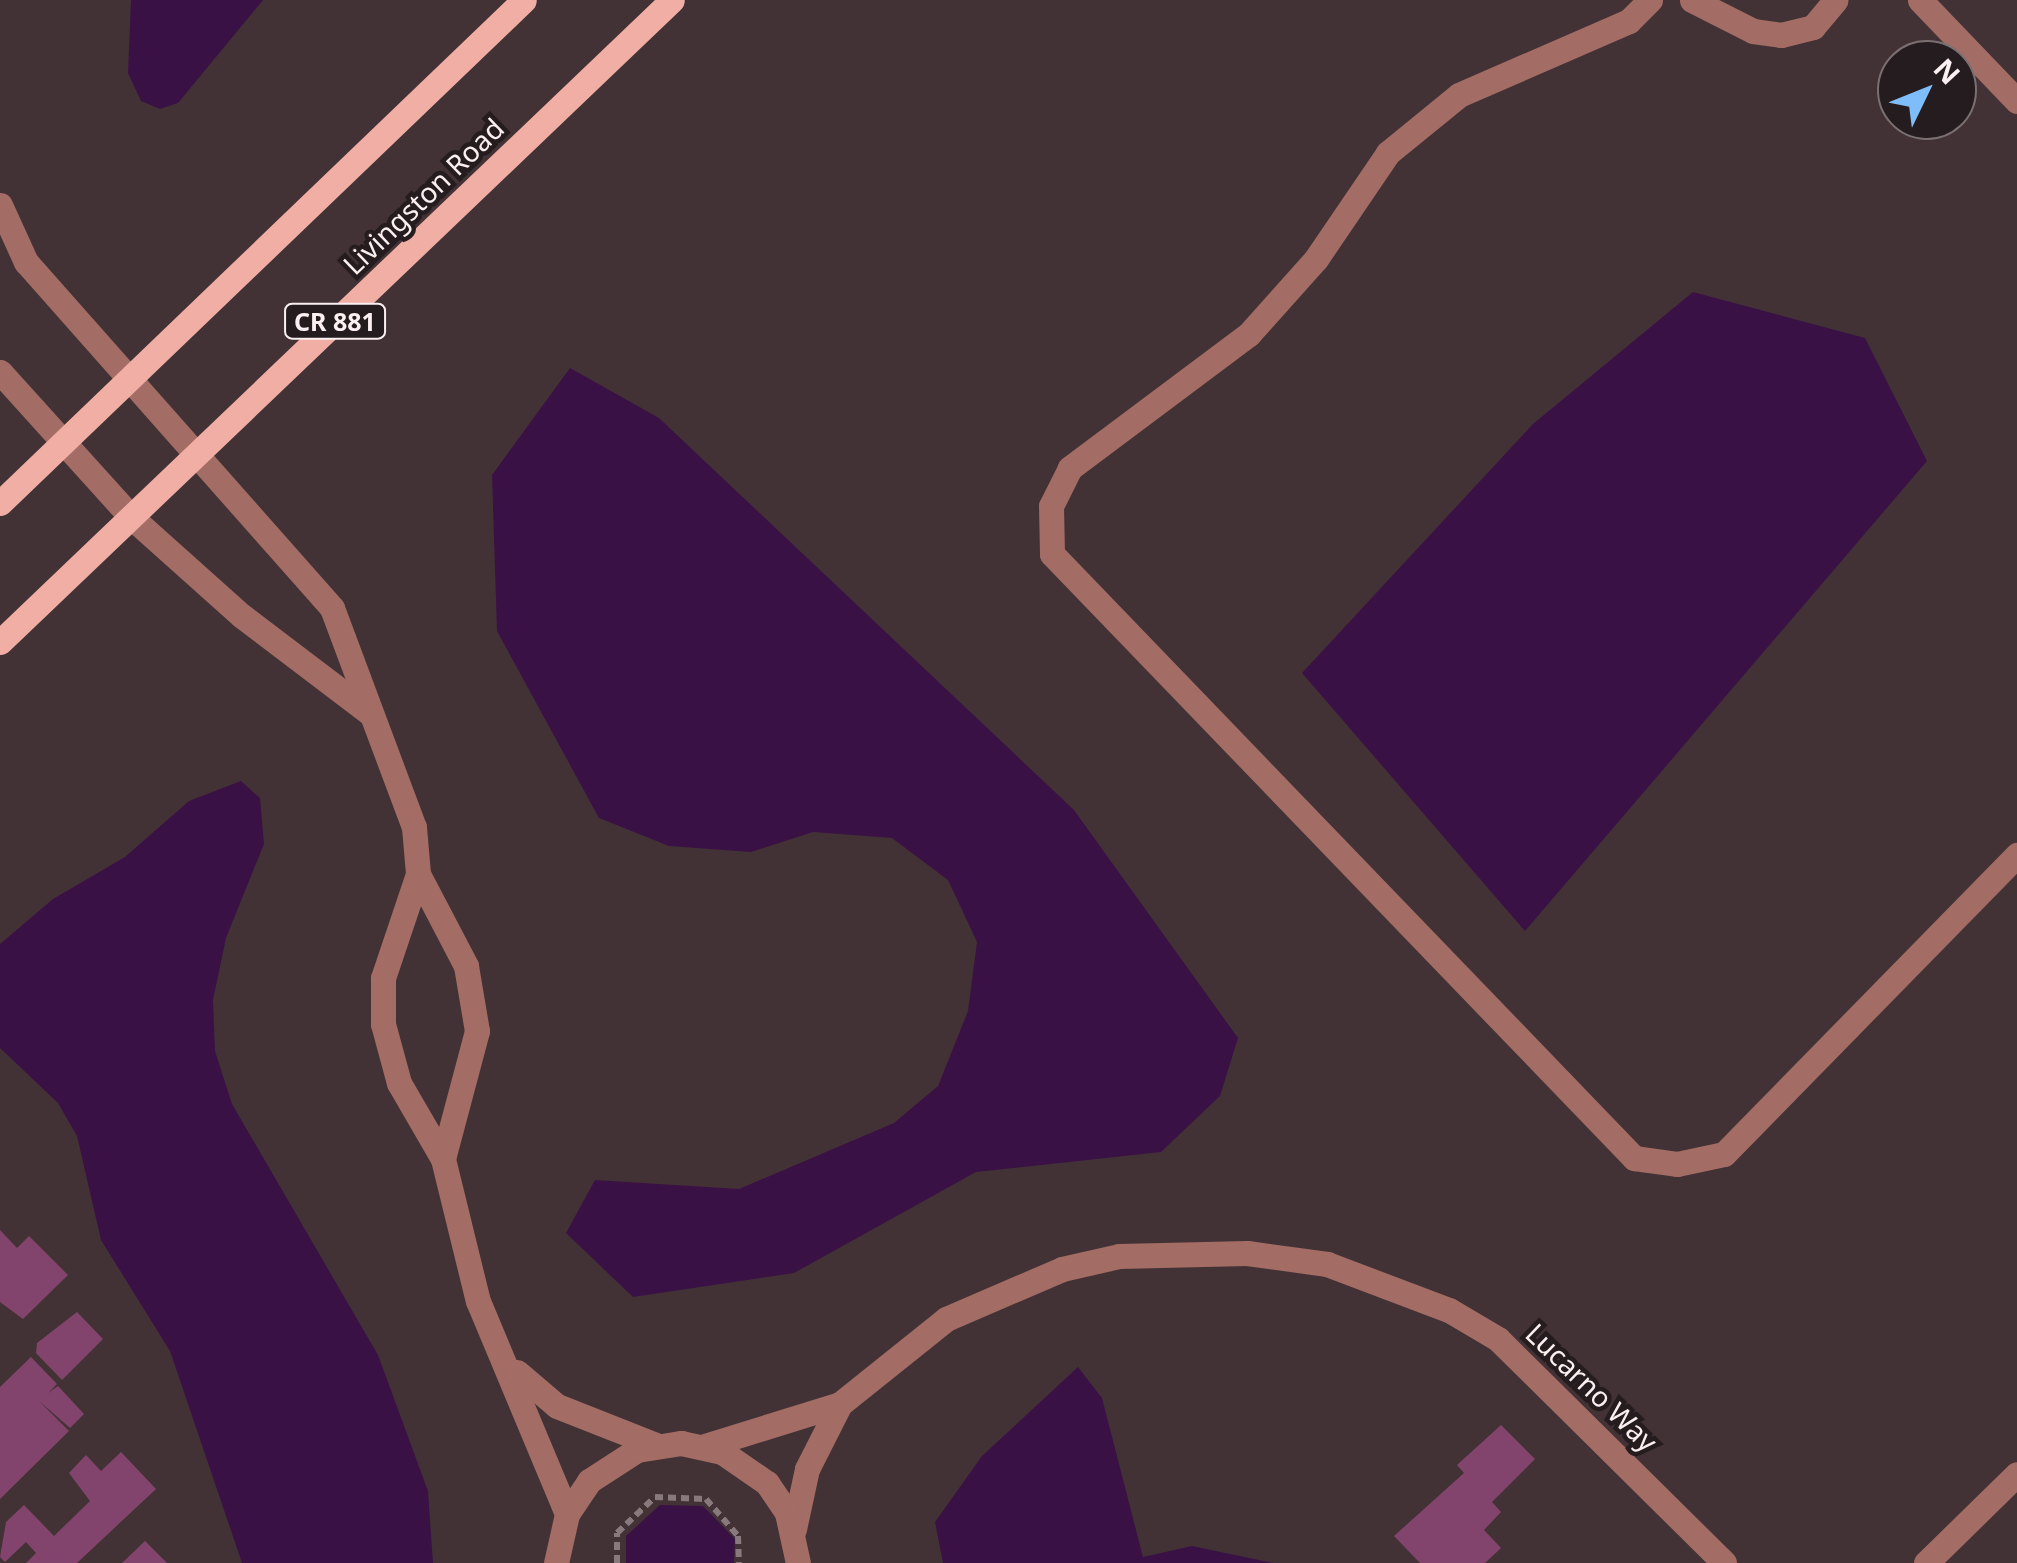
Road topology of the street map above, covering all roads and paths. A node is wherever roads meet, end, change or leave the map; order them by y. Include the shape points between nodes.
1 (524, 0) edge
2 (672, 0) edge
3 (1650, 0) edge
4 (1692, 0) edge
5 (1836, 0) edge
6 (1920, 0) edge
7 (2017, 100) edge
8 (0, 205) edge
9 (0, 372) edge
10 (130, 378) junction
11 (60, 446) junction
12 (198, 452) junction
13 (0, 504) edge
14 (130, 516) junction
15 (0, 642) edge
16 (372, 714) junction
17 (2017, 855) edge
18 (418, 874) junction
19 (443, 1159) junction
20 (512, 1368) junction
21 (840, 1404) junction
22 (656, 1445) junction
23 (705, 1446) junction
24 (2017, 1474) edge
25 (567, 1514) junction
26 (794, 1530) junction
27 (556, 1562) edge
28 (618, 1563) edge
29 (739, 1563) edge
30 (798, 1563) edge
31 (1724, 1563) edge
32 (1926, 1563) edge

1 - 10 main road
2 - 12 main road, Livingston Road / CR 881
3 - 17 street via 1630,22 1459,95 1388,154 1316,258 1248,334 1070,468 1051,506 1052,554 1634,1158 1676,1164 1724,1154
4 - 5 street via 1753,30 1782,35 1813,27
6 - 7 street
8 - 10 street via 26,262
9 - 11 street
10 - 11 main road
10 - 12 street
11 - 13 main road
11 - 14 street
12 - 14 main road, Livingston Road / CR 881
12 - 16 street via 332,608
14 - 15 main road, Livingston Road / CR 881
14 - 16 street via 242,616
16 - 18 street via 414,827
18 - 19 street via 466,966 477,1031
18 - 19 street via 383,978 383,1024 400,1083
19 - 20 street via 478,1301
20 - 22 street via 557,1406
20 - 25 street
21 - 23 street, Lucarno Way
21 - 26 street, Lucarno Way via 807,1470
21 - 31 street, Lucarno Way via 946,1320 1062,1269 1184,1250 1327,1264 1450,1310 1498,1339
22 - 23 street
22 - 25 street via 603,1468
23 - 26 street via 754,1470
24 - 32 street
25 - 27 street
26 - 30 street
28 - 29 path via 617,1533 654,1497 706,1499 738,1536

